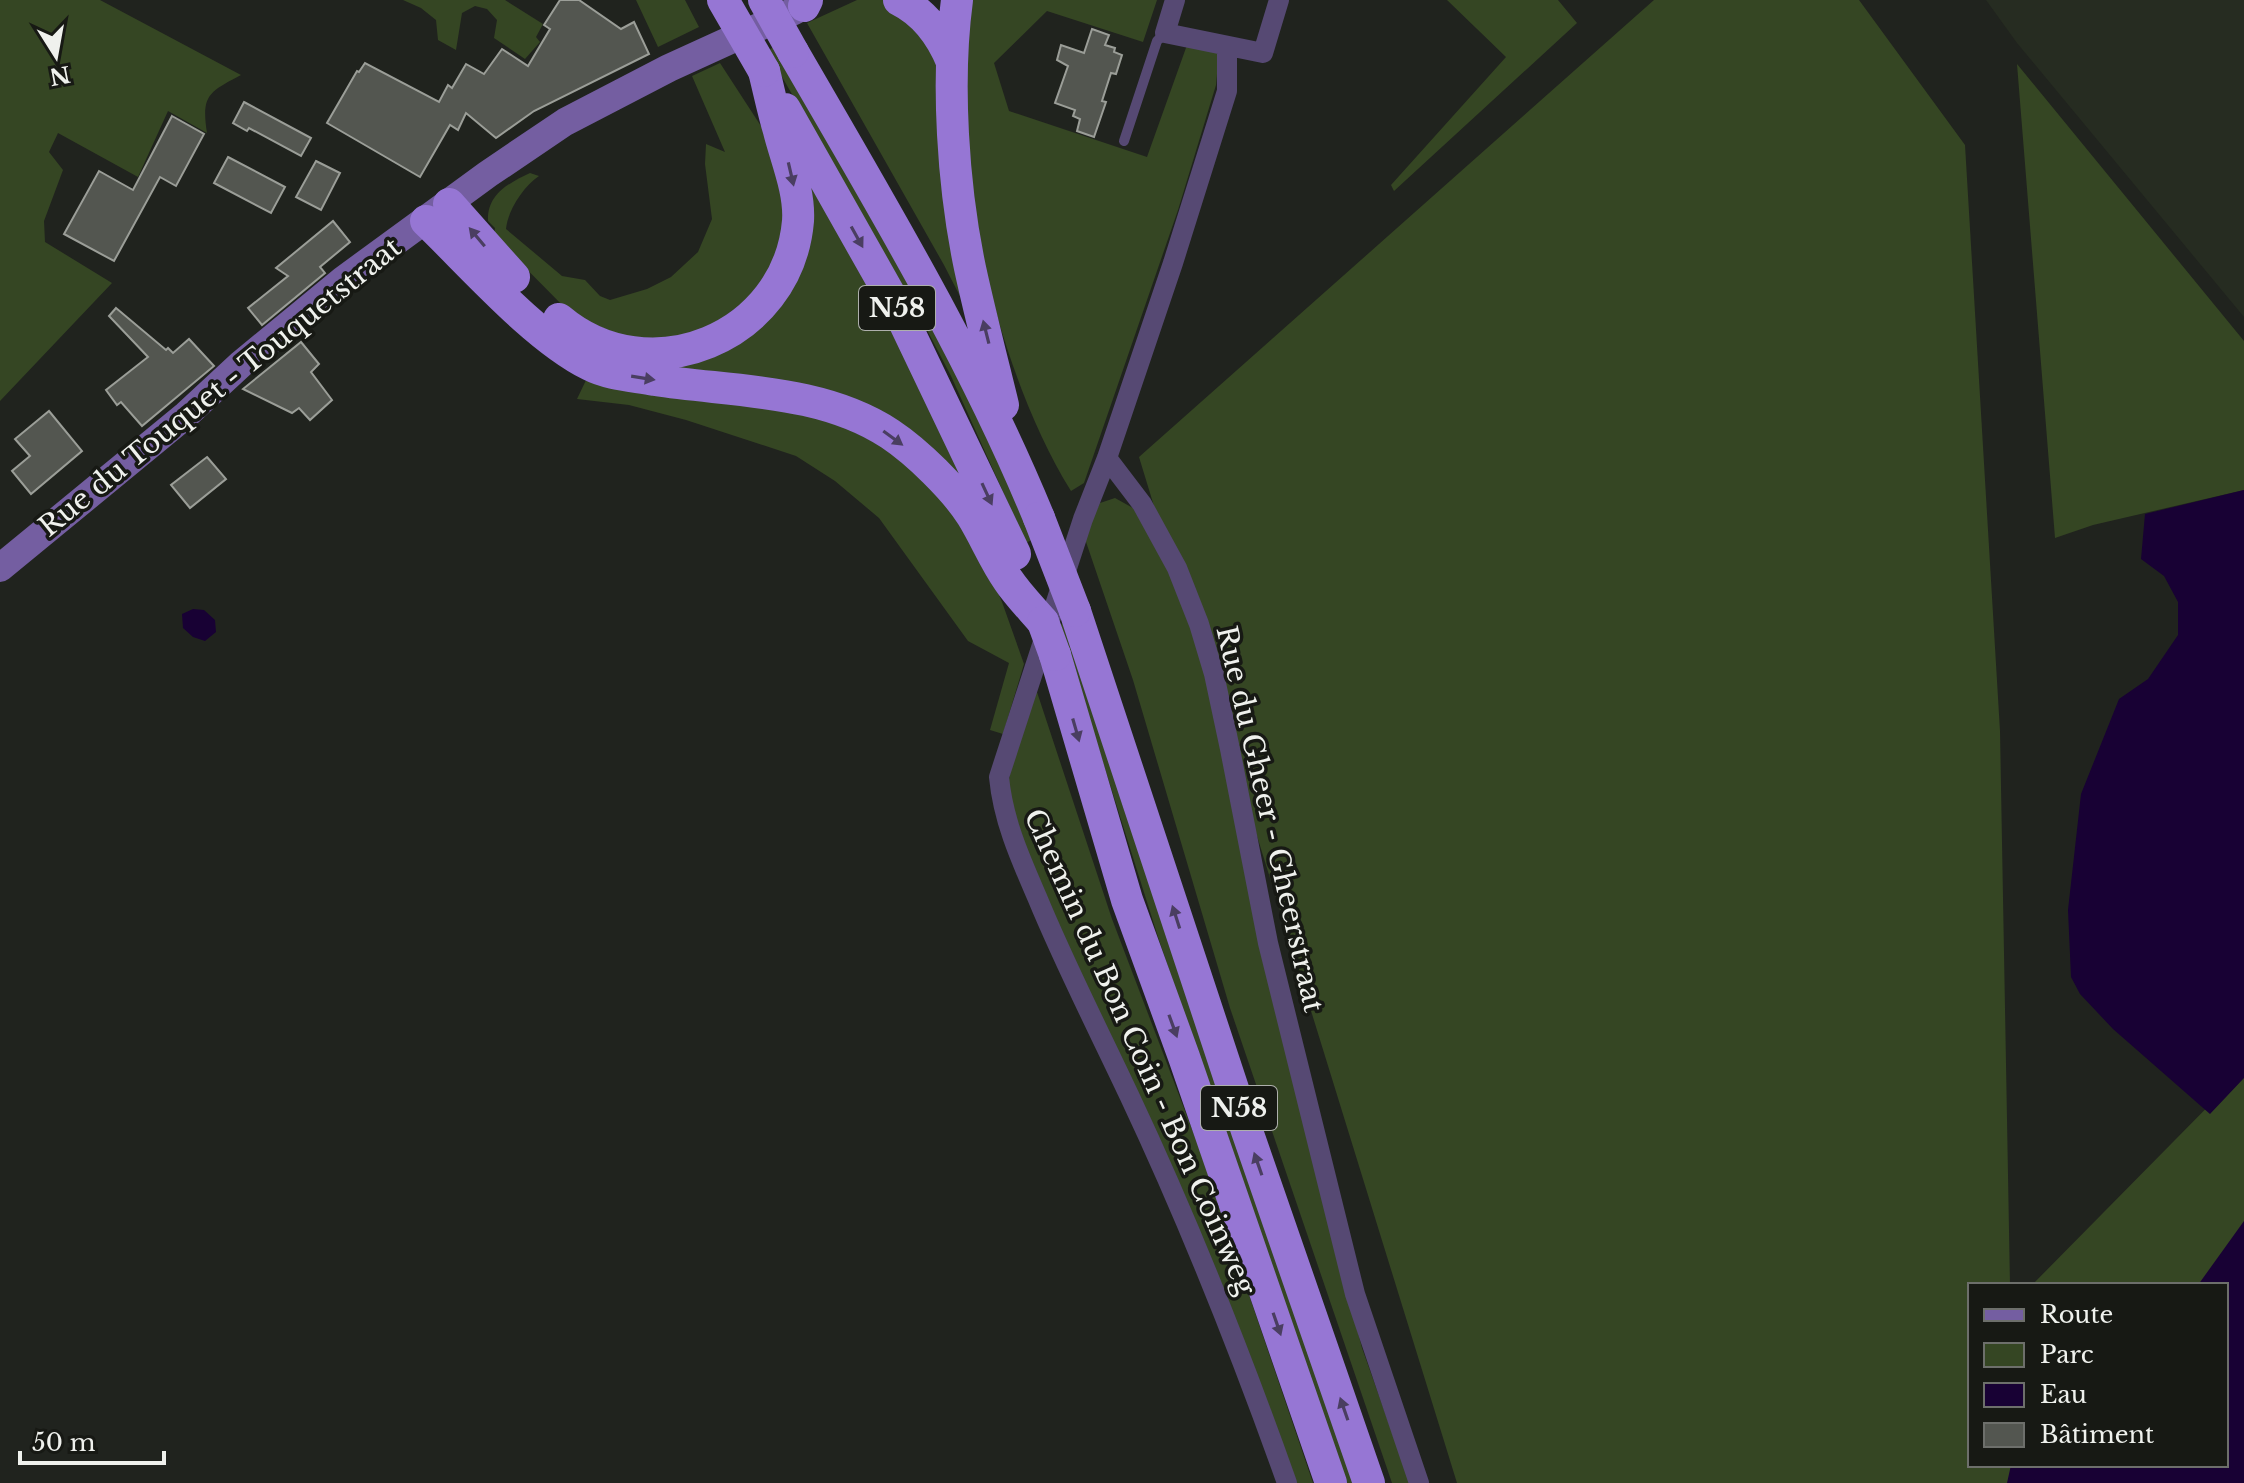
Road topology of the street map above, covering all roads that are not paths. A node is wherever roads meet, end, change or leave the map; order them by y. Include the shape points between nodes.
1 (723, 0) edge
2 (764, 0) edge
3 (899, 0) edge
4 (957, 0) edge
5 (1175, 0) edge
6 (1279, 0) edge
7 (810, 2) edge
8 (1165, 33) junction
9 (1227, 47) junction
10 (953, 65) junction
11 (764, 71) junction
12 (1124, 141) dead end
13 (438, 212) junction
14 (1107, 458) junction
15 (1016, 463) junction
16 (1011, 566) junction
17 (0, 568) edge
18 (1287, 1483) edge
19 (1331, 1483) edge
20 (1369, 1483) edge
21 (1419, 1483) edge

1 - 11 highway, N58, bridge
2 - 15 highway, N58, bridge via 956,337
3 - 10 highway via 936,30
4 - 10 highway
5 - 8 street
6 - 9 street via 1263,53
7 - 13 main road, Rue du Touquet - Touquetstraat via 565,122
8 - 9 street
8 - 12 lane via 1157,41
9 - 14 street via 1227,91
15 -> 10 highway via 970,266 957,179
11 -> 13 highway via 792,175 798,219 788,263 769,297 742,325 709,343 646,356 586,339
11 -> 16 highway, N58 via 898,309
13 -> 16 highway via 520,311 592,367 804,400 859,418 891,434 931,469
13 - 17 main road, Rue du Touquet - Touquetstraat via 343,280
14 - 18 street, Chemin du Bon Coin - Bon Coinweg via 999,777 1002,804 1063,960 1204,1261
14 - 21 street, Rue du Gheer - Gheerstraat via 1142,504 1177,568 1203,637 1268,943 1355,1294
20 -> 15 highway, N58, bridge via 1075,611
16 -> 19 highway, N58, bridge via 1055,655 1127,900

